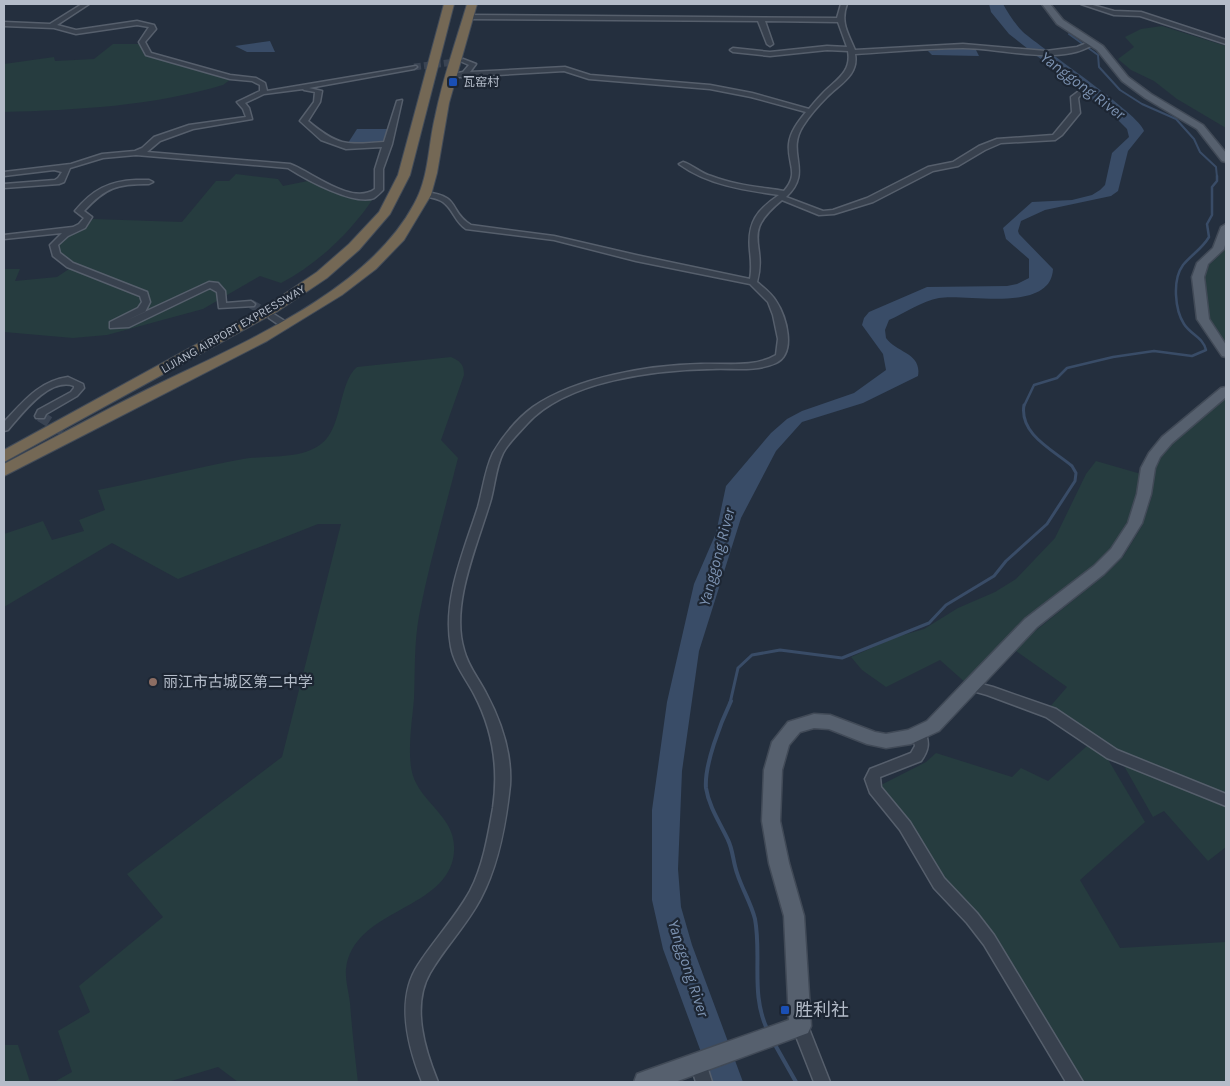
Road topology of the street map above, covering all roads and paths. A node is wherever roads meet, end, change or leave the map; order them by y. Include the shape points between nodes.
1 (86, 4) edge
2 (442, 4) edge
3 (449, 4) edge
4 (472, 4) edge
5 (844, 4) edge
6 (1046, 4) edge
7 (1084, 4) edge
8 (468, 17) junction
9 (762, 20) junction
10 (839, 20) junction
11 (4, 24) edge
12 (51, 26) junction
13 (1092, 42) junction
14 (1226, 42) edge
15 (770, 44) dead end
16 (733, 50) dead end
17 (850, 50) junction
18 (463, 61) dead end
19 (414, 67) tunnel mouth
20 (458, 75) junction
21 (300, 88) junction
22 (264, 92) junction
23 (1079, 93) dead end
24 (400, 101) dead end
25 (812, 112) junction
26 (388, 144) junction
27 (136, 153) junction
28 (1226, 159) edge
29 (683, 164) dead end
30 (41, 169) junction
31 (4, 174) edge
32 (149, 182) dead end
33 (4, 186) edge
34 (425, 194) junction
35 (782, 195) junction
36 (1226, 227) edge
37 (76, 229) junction
38 (4, 238) edge
39 (753, 282) junction
40 (251, 304) tunnel mouth
41 (272, 316) tunnel mouth
42 (285, 325) junction
43 (1226, 353) edge
44 (1226, 390) edge
45 (40, 416) dead end
46 (4, 428) edge
47 (4, 447) edge
48 (4, 457) edge
49 (4, 471) edge
50 (970, 686) junction
51 (919, 734) junction
52 (1226, 800) edge
53 (800, 1026) junction
54 (702, 1069) edge
55 (430, 1082) edge
56 (646, 1082) edge
57 (822, 1082) edge
58 (1076, 1082) edge

1 - 12 street
2 - 47 highway, LIJIANG AIRPORT EXPRESSWAY via 393,175 376,208 360,228 323,263 276,297
3 - 48 highway, LIJIANG AIRPORT EXPRESSWAY via 404,175 384,214 354,247 322,275 273,308
4 - 8 highway
5 - 10 street
6 - 13 main road via 1060,22
7 - 14 street via 1118,14 1141,14
8 - 9 street
8 - 20 highway
9 - 10 street
9 - 15 street
10 - 17 street
11 - 12 street
12 - 22 street via 76,32 150,24 153,29 142,41 148,54 230,77 254,79 263,84
13 - 17 street via 1080,49 1053,51 962,46
13 - 28 main road via 1140,91 1200,127
16 - 17 street via 770,54 827,48
17 - 25 street via 853,60 850,70
18 - 20 street via 472,64
19 - 21 street
20 - 25 street via 565,69 586,77 710,87
20 - 34 highway via 440,118
21 - 22 street
21 - 26 street via 319,91 317,102 304,120 324,138 351,148
22 - 27 street via 240,102 250,118 192,127 157,140
23 - 35 street via 1074,97 1076,113 1056,137 1000,141 955,164 931,169 873,198 831,213 822,213
24 - 26 street
25 - 35 street via 801,123 792,141 796,173 794,182
26 - 27 street via 379,171 379,190 371,196 361,197 307,177 290,166
27 - 30 street via 102,156 80,164
29 - 35 street via 693,167 698,174
30 - 31 street
30 - 33 street via 67,169 61,180 56,182
32 - 37 street via 114,182 91,197 79,211 88,217
34 - 39 street via 449,200 469,227 547,237
34 - 42 highway via 412,219 378,258 341,289
35 - 39 street via 760,215 754,228
36 - 43 main road via 1218,249 1203,263 1198,277 1203,319
37 - 38 street
37 - 40 street via 54,245 62,261 139,291 146,297 142,310 113,326 126,325 209,285 218,286 222,306
39 - 55 street via 773,304 780,320 784,348 776,359 756,365 649,370 617,376 562,395 534,411 504,443 496,457 473,535 456,608 455,629 461,658 496,734 503,781 488,864 481,882 422,972 416,987 412,1021
41 - 42 street
42 - 49 highway via 68,433
44 - 50 main road via 1167,440 1154,456 1135,523 1116,554 1031,623
45 - 46 street via 74,394 78,384 61,381 46,386
50 - 51 main road via 939,720
50 - 52 street via 1051,713 1112,754
51 - 53 main road via 881,740 830,722 814,721 794,727 778,748 771,785 771,821 795,923
51 - 58 street via 922,743 916,757 875,773 872,783 905,826 939,884 989,940
53 - 54 main road via 739,1048
53 - 57 street
54 - 56 main road

